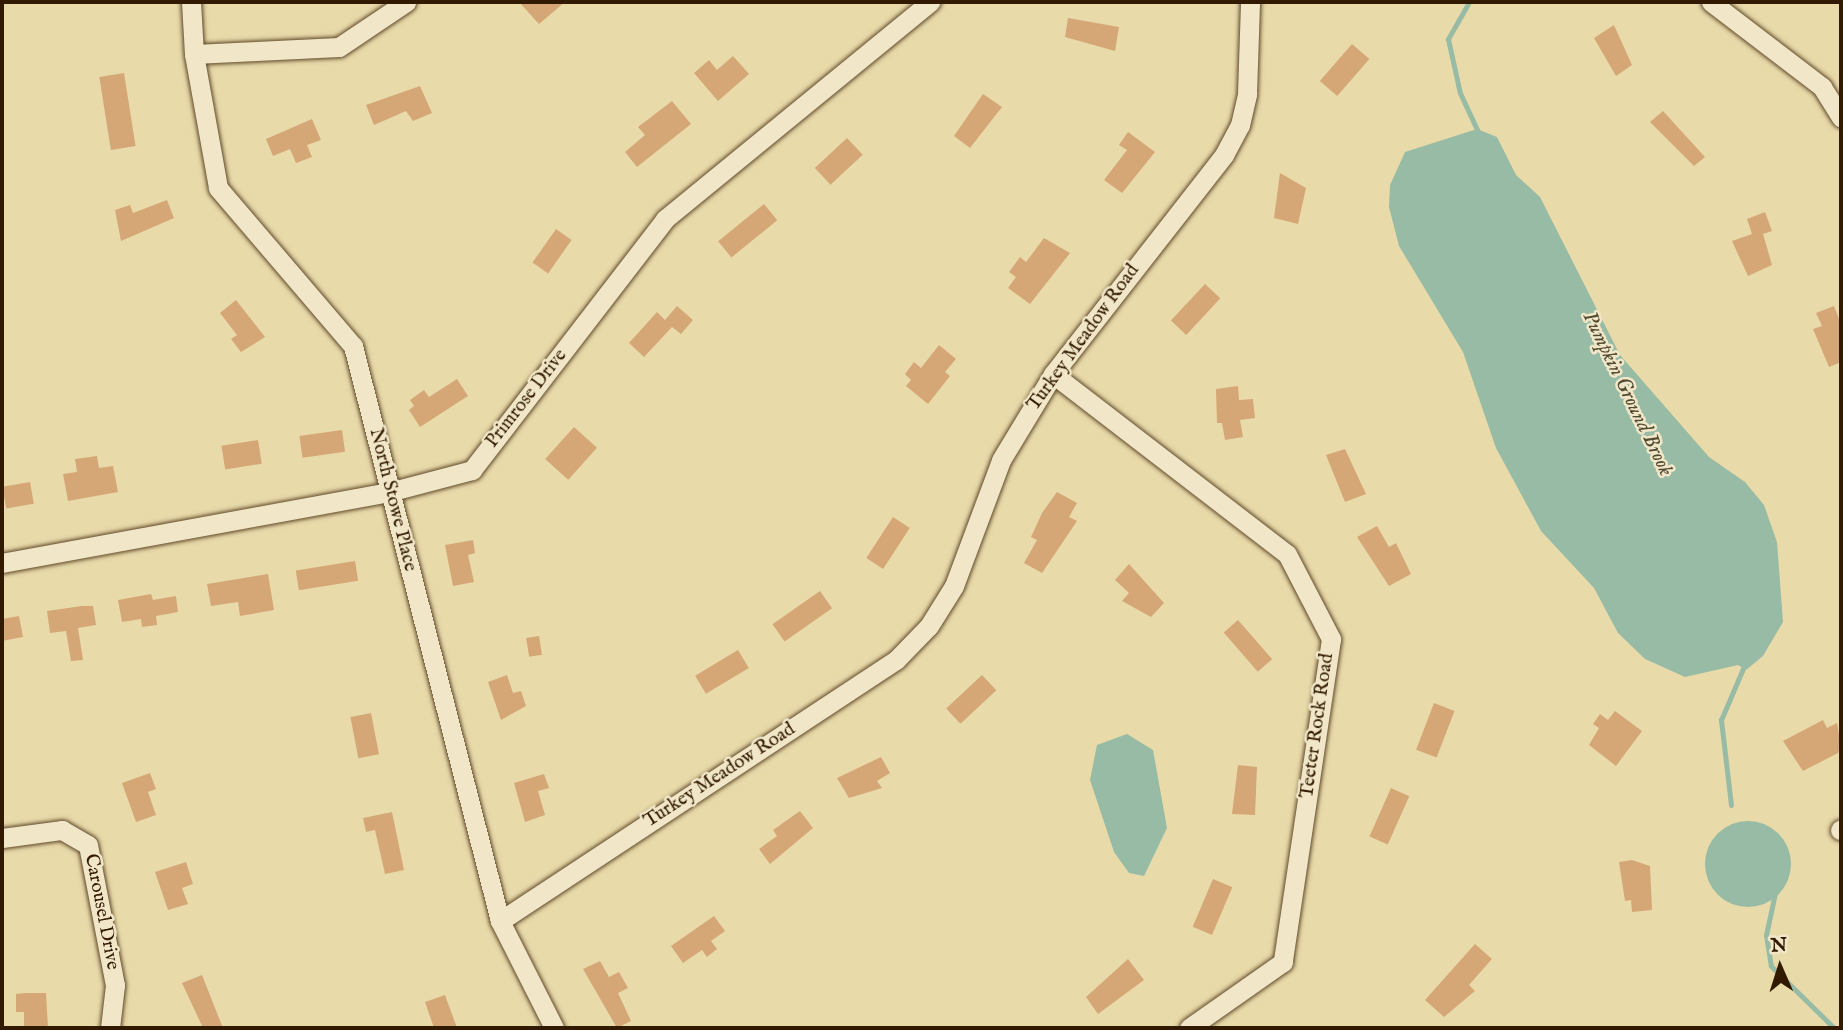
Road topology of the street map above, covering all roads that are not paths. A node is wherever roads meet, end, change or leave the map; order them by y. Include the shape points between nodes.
1 (191, 2) edge
2 (406, 2) edge
3 (930, 2) edge
4 (1250, 2) edge
5 (1711, 2) edge
6 (194, 54) junction
7 (1841, 118) edge
8 (1053, 374) junction
9 (389, 492) junction
10 (2, 564) edge
11 (2, 838) edge
12 (500, 921) junction
13 (110, 1028) edge
14 (554, 1028) edge
15 (1189, 1028) edge

1 - 6 street, North Stowe Place
2 - 6 street via 339,47
3 - 9 street, Primrose Drive via 665,219 472,470
4 - 8 street, Turkey Meadow Road via 1247,93 1240,125 1224,155
5 - 7 street via 1822,87
6 - 9 street, North Stowe Place via 218,188 353,346
8 - 12 street, Turkey Meadow Road via 1001,460 954,586 929,626 896,660
8 - 15 street, Teeter Rock Road via 1287,554 1331,639 1283,962
9 - 10 street, Primrose Drive
9 - 12 street, North Stowe Place
11 - 13 street, Carousel Drive via 62,830 88,845 115,985
12 - 14 street, North Stowe Place

